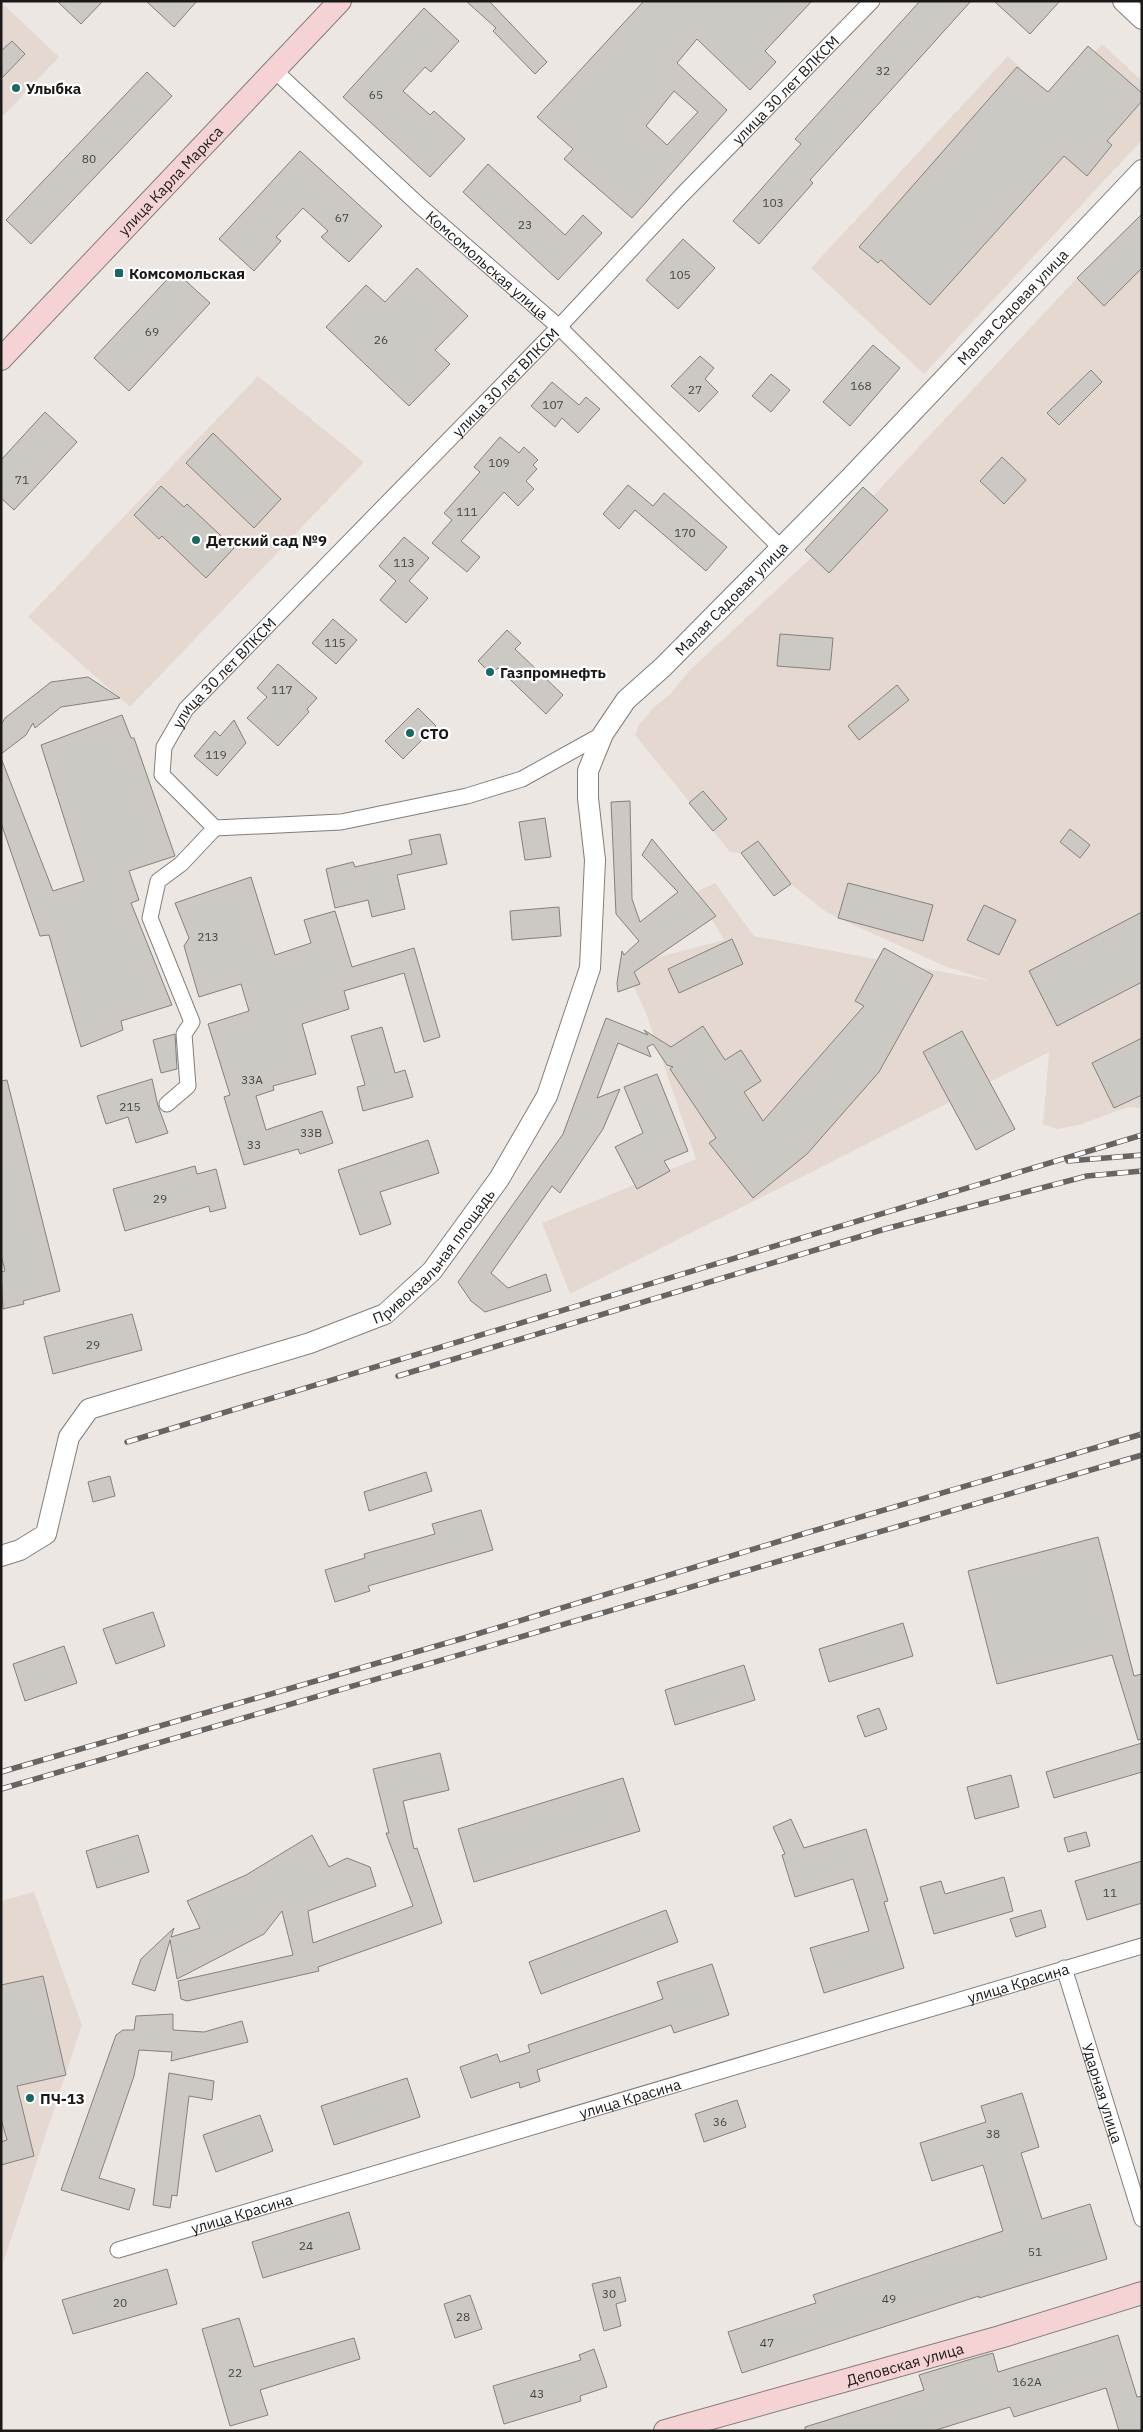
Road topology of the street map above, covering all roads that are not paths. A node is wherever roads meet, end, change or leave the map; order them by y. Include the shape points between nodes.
1 (340, 1) edge
2 (872, 1) edge
3 (1123, 1) edge
4 (1142, 19) edge
5 (274, 70) junction
6 (1142, 170) edge
7 (560, 327) junction
8 (1, 359) edge
9 (781, 548) junction
10 (603, 734) junction
11 (215, 828) junction
12 (167, 1104) dead end
13 (1, 1556) edge
14 (1142, 1946) edge
15 (1064, 1968) junction
16 (1142, 2219) edge
17 (118, 2250) dead end
18 (1142, 2293) edge
19 (665, 2431) edge

1 - 5 main road, улица Карла Маркса
2 - 7 street, улица 30 лет ВЛКСМ via 681,196
3 - 4 street
5 - 7 street, Комсомольская улица via 421,207
5 - 8 main road, улица Карла Маркса
6 - 9 street, Малая Садовая улица
7 - 9 street, Комсомольская улица
7 - 11 street, улица 30 лет ВЛКСМ via 186,709 164,747 162,775
9 - 10 street, Малая Садовая улица via 663,668 626,700
10 - 11 street, Малая Садовая улица via 522,779 467,796 341,822
10 - 13 street, Привокзальная площадь via 588,771 595,860 590,968 547,1096 499,1179 432,1271 385,1314 310,1343 89,1409 69,1437 46,1534 20,1550
11 - 12 street via 181,864 158,881 150,918 192,1022 184,1034 188,1086
14 - 15 street, улица Красина
15 - 16 street, Ударная улица
15 - 17 street, улица Красина
18 - 19 main road, Деповская улица via 1000,2337

